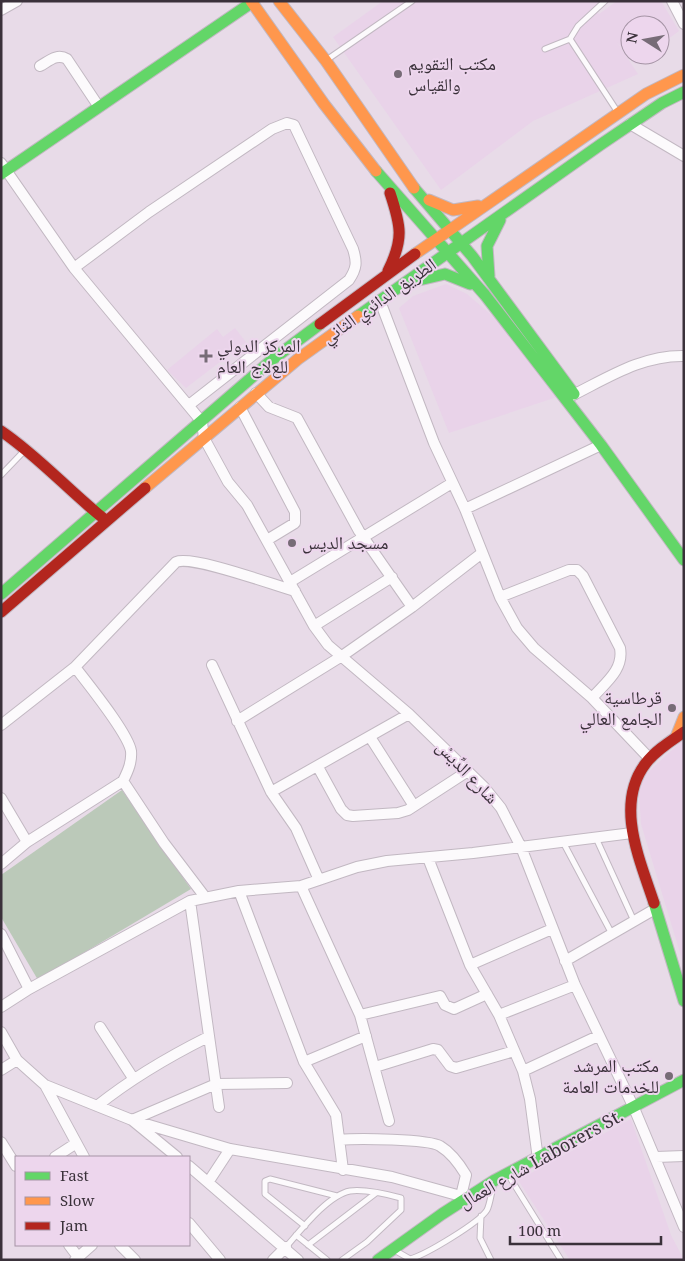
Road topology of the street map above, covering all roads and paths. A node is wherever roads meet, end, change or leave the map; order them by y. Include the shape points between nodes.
1 (18, 1) edge
2 (279, 1) edge
3 (412, 1) edge
4 (605, 1) edge
5 (252, 2) edge
6 (677, 4) edge
7 (1, 10) edge
8 (684, 24) edge
9 (570, 39) junction
10 (545, 49) dead end
11 (326, 61) junction
12 (40, 66) dead end
13 (683, 74) edge
14 (684, 92) edge
15 (100, 107) junction
16 (618, 113) junction
17 (630, 124) junction
18 (684, 156) edge
19 (3, 169) edge
20 (388, 186) junction
21 (415, 189) junction
22 (502, 194) junction
23 (510, 209) junction
24 (450, 230) junction
25 (436, 241) junction
26 (461, 243) junction
27 (448, 253) junction
28 (74, 268) junction
29 (386, 274) junction
30 (489, 281) junction
31 (398, 288) junction
32 (485, 295) junction
33 (380, 300) junction
34 (684, 356) edge
35 (256, 393) junction
36 (570, 396) junction
37 (189, 405) junction
38 (240, 407) junction
39 (202, 422) junction
40 (1, 431) edge
41 (204, 438) junction
42 (602, 445) junction
43 (26, 448) junction
44 (1, 475) edge
45 (452, 483) junction
46 (465, 509) junction
47 (101, 517) junction
48 (364, 537) junction
49 (267, 540) junction
50 (684, 543) edge
51 (482, 553) junction
52 (684, 560) edge
53 (392, 578) junction
54 (292, 587) junction
55 (1, 594) edge
56 (500, 597) junction
57 (412, 607) junction
58 (1, 612) edge
59 (314, 626) junction
60 (342, 656) junction
61 (212, 665) dead end
62 (75, 667) junction
63 (592, 698) junction
64 (409, 714) junction
65 (684, 717) edge
66 (238, 721) junction
67 (1, 725) edge
68 (680, 734) edge
69 (370, 737) junction
70 (650, 759) junction
71 (318, 767) junction
72 (468, 771) junction
73 (124, 781) junction
74 (271, 792) junction
75 (1, 798) edge
76 (414, 806) junction
77 (632, 833) junction
78 (596, 837) junction
79 (563, 841) junction
80 (27, 842) junction
81 (521, 847) junction
82 (428, 858) junction
83 (1, 864) edge
84 (319, 880) junction
85 (301, 886) junction
86 (239, 891) junction
87 (205, 897) junction
88 (190, 901) junction
89 (655, 909) junction
90 (634, 921) junction
91 (552, 929) junction
92 (1, 934) edge
93 (612, 934) junction
94 (565, 960) junction
95 (470, 965) junction
96 (575, 985) junction
97 (28, 989) junction
98 (487, 994) junction
99 (684, 1001) edge
100 (1, 1007) edge
101 (360, 1015) junction
102 (499, 1015) junction
103 (100, 1028) dead end
104 (1, 1032) edge
105 (366, 1036) junction
106 (598, 1036) junction
107 (208, 1037) junction
108 (514, 1051) junction
109 (18, 1060) junction
110 (304, 1062) junction
111 (375, 1067) junction
112 (1, 1070) edge
113 (523, 1071) junction
114 (132, 1078) junction
115 (684, 1080) edge
116 (287, 1083) dead end
117 (216, 1084) junction
118 (45, 1085) junction
119 (97, 1106) junction
120 (219, 1107) dead end
121 (634, 1108) junction
122 (132, 1120) junction
123 (389, 1121) dead end
124 (340, 1140) junction
125 (1, 1142) edge
126 (75, 1144) junction
127 (230, 1149) junction
128 (57, 1156) edge
129 (83, 1156) edge
130 (176, 1156) edge
131 (684, 1156) edge
132 (656, 1157) junction
133 (538, 1159) junction
134 (15, 1164) edge
135 (190, 1167) edge
136 (342, 1170) junction
137 (508, 1174) junction
138 (495, 1180) junction
139 (209, 1181) junction
140 (376, 1193) junction
141 (337, 1196) junction
142 (465, 1197) junction
143 (482, 1216) junction
144 (190, 1224) edge
145 (305, 1226) junction
146 (684, 1227) edge
147 (296, 1235) junction
148 (308, 1245) junction
149 (70, 1246) edge
150 (91, 1246) edge
151 (121, 1246) edge
152 (286, 1247) junction
153 (394, 1249) junction
154 (76, 1258) edge
155 (135, 1260) edge
156 (220, 1260) edge
157 (274, 1260) edge
158 (298, 1260) edge
159 (327, 1260) edge
160 (342, 1260) edge
161 (378, 1260) edge
162 (492, 1260) edge
163 (561, 1260) edge

1 - 7 street
2 - 11 main road
3 - 11 lane
4 - 9 lane via 578,26
5 - 15 main road
5 - 20 main road via 318,97
6 - 8 street
9 - 10 lane
9 - 16 lane
11 - 21 main road
12 - 15 street via 55,57 67,59
13 - 16 main road, الطريق الدائري الثاني
14 - 17 main road, الطريق الدائري الثاني
15 - 19 main road
16 - 22 main road, الطريق الدائري الثاني
17 - 18 street
17 - 23 main road, الطريق الدائري الثاني
19 - 28 street
20 - 25 main road
20 - 29 main road via 399,217 401,238
21 - 22 main road via 438,206 452,211 481,205
21 - 24 main road
22 - 24 main road, الطريق الدائري الثاني
23 - 26 main road, الطريق الدائري الثاني
23 - 30 main road via 488,240 485,256
24 - 25 main road, الطريق الدائري الثاني
24 - 26 main road
25 - 27 main road
25 - 29 main road, الطريق الدائري الثاني
26 - 27 main road, الطريق الدائري الثاني
26 - 30 main road
27 - 31 main road, الطريق الدائري الثاني
27 - 32 main road
28 - 37 street
28 - 37 street via 149,212 272,130 287,123 294,125 353,249 357,262 355,272
29 - 39 main road, الطريق الدائري الثاني via 273,359
30 - 36 main road
31 - 32 main road via 442,273 457,276
31 - 33 main road, الطريق الدائري الثاني
32 - 36 main road
33 - 35 main road, الطريق الدائري الثاني
33 - 45 street
34 - 36 street via 659,356 641,362
35 - 38 main road, الطريق الدائري الثاني
35 - 48 street via 269,407 297,418
36 - 42 main road
36 - 50 main road
37 - 39 street
38 - 41 main road, الطريق الدائري الثاني
38 - 49 street via 295,512 295,523
39 - 41 street, شارع الدِّيسْ
39 - 47 main road, الطريق الدائري الثاني
40 - 43 main road
41 - 47 main road, الطريق الدائري الثاني
41 - 49 street, شارع الدِّيسْ via 228,482 248,505
42 - 46 street
42 - 52 main road
43 - 44 lane
43 - 47 main road via 70,492
45 - 46 street
45 - 48 street
46 - 51 street
47 - 55 main road, الطريق الدائري الثاني
47 - 58 main road, الطريق الدائري الثاني
48 - 53 street
48 - 54 street
49 - 54 street, شارع الدِّيسْ
51 - 56 street
51 - 57 street
53 - 57 street
53 - 59 street
54 - 59 street, شارع الدِّيسْ
54 - 62 street via 204,563 179,560
56 - 63 street via 517,628 534,648
56 - 63 street via 558,573 578,570 616,640 621,657 615,672
57 - 60 street
59 - 60 street, شارع الدِّيسْ via 328,645
60 - 64 street, شارع الدِّيسْ
60 - 66 street
61 - 66 street
62 - 67 street
62 - 73 street via 128,742 131,759
63 - 70 street
64 - 69 street
64 - 72 street, شارع الدِّيسْ
65 - 68 main road
66 - 74 street
68 - 70 main road
69 - 71 street
69 - 76 street
70 - 77 main road via 640,769 632,786 629,804
71 - 74 street
71 - 76 street via 347,815 398,813
72 - 76 street
72 - 81 street, شارع الدِّيسْ via 501,808
73 - 80 street
73 - 87 street via 164,843
74 - 84 street via 296,828
75 - 80 street
77 - 78 street
77 - 89 main road
78 - 79 street
78 - 90 lane
79 - 81 street
79 - 93 lane
80 - 83 street
81 - 82 street
81 - 91 street, شارع الدِّيسْ
82 - 84 street via 388,860
82 - 95 street
84 - 85 street
85 - 86 street
85 - 101 street
86 - 87 street
86 - 110 street
87 - 88 street
88 - 97 street
88 - 107 street
89 - 90 street
89 - 99 main road
90 - 93 street
91 - 94 street, شارع الدِّيسْ
91 - 95 street
92 - 97 street
93 - 94 street
94 - 96 street, شارع الدِّيسْ
95 - 98 street
96 - 102 street
96 - 106 street, شارع الدِّيسْ
97 - 100 street
98 - 101 street via 454,1008 445,1004 440,996
98 - 102 street
101 - 105 street
102 - 108 street
103 - 114 street
104 - 109 street
105 - 110 street
105 - 111 street
106 - 113 street
106 - 121 street, شارع الدِّيسْ
107 - 114 street
107 - 117 street
108 - 111 street via 456,1068 433,1049
108 - 113 street
109 - 112 street
109 - 118 street
110 - 124 street via 336,1115
111 - 123 street
113 - 133 street
114 - 119 street
115 - 121 main road, شارع العمال Laborers St.
116 - 117 street
117 - 120 street
117 - 122 street
118 - 119 street
118 - 126 street
119 - 122 street
121 - 132 street, شارع الدِّيسْ
121 - 133 main road, شارع العمال Laborers St.
122 - 127 street
122 - 130 street
124 - 136 street
124 - 142 street via 366,1138 438,1144 466,1175
125 - 134 street
126 - 128 street
126 - 129 street
127 - 136 street
127 - 139 street
131 - 132 street
132 - 146 street, شارع الدِّيسْ
133 - 137 main road, شارع العمال Laborers St.
135 - 139 street
136 - 142 street via 392,1177
137 - 138 main road, شارع العمال Laborers St.
137 - 163 lane
138 - 142 main road, شارع العمال Laborers St.
138 - 143 lane via 487,1210
139 - 152 street
140 - 141 lane via 351,1191
140 - 148 lane
140 - 160 lane via 401,1198 401,1210 368,1242
141 - 145 lane
141 - 145 lane via 270,1179 265,1181 265,1194
142 - 153 main road, شارع العمال Laborers St.
143 - 153 lane via 418,1257 410,1259
143 - 162 lane via 480,1238
144 - 156 street
145 - 147 lane
147 - 148 lane
147 - 152 lane
148 - 159 lane
149 - 154 street
150 - 154 street
151 - 155 street
152 - 157 street
152 - 158 street
153 - 161 main road, شارع العمال Laborers St.

